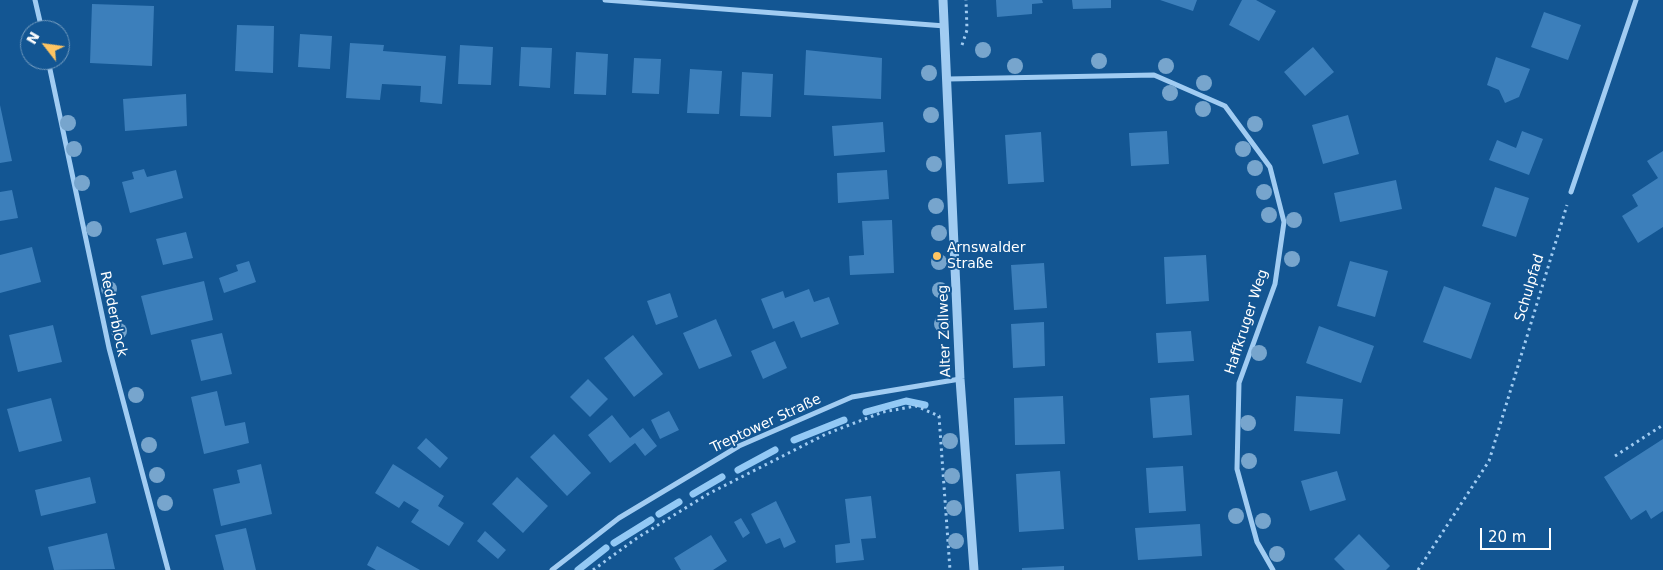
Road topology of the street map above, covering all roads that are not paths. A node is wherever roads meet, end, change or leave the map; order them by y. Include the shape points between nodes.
1 (35, 0) edge
2 (605, 0) edge
3 (944, 0) edge
4 (1636, 0) edge
5 (40, 20) edge
6 (945, 26) junction
7 (50, 70) edge
8 (948, 79) junction
9 (1571, 192) road end
10 (960, 379) junction
11 (168, 570) edge
12 (552, 570) edge
13 (974, 570) edge
14 (1273, 570) edge

1 - 5 street
2 - 6 street
3 - 6 street, Alter Zollweg
4 - 9 street
6 - 8 street, Alter Zollweg
7 - 11 street, Redderblock via 109,348
8 - 10 street, Alter Zollweg
8 - 14 street, Haffkruger Weg via 1154,75 1225,106 1270,167 1284,222 1275,284 1239,383 1237,469 1257,542
10 - 12 street, Treptower Straße via 852,396 739,446 618,518
10 - 13 street, Alter Zollweg

